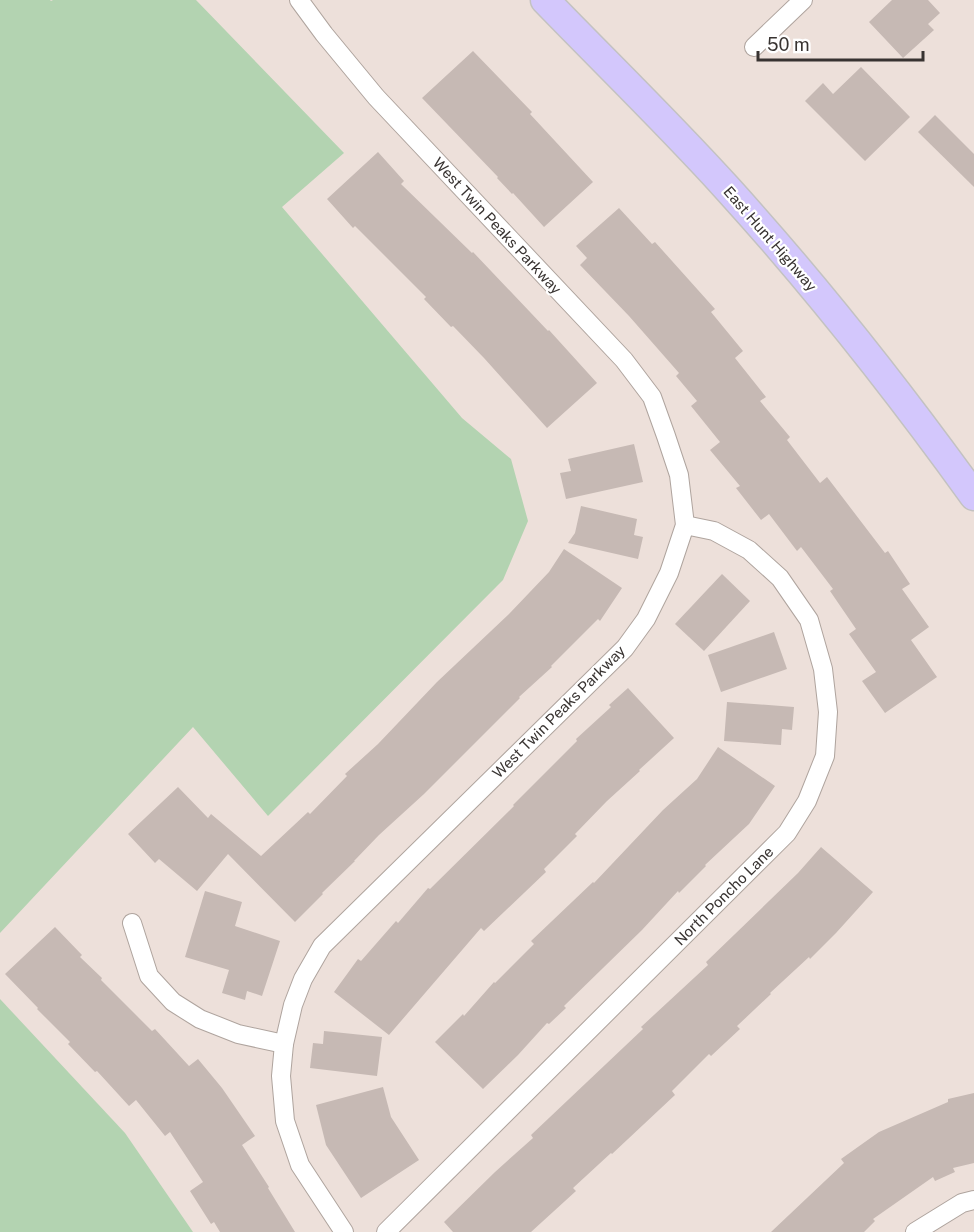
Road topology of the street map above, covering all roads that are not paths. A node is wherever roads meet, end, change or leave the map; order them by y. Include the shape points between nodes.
1 (299, 0) edge
2 (545, 0) edge
3 (803, 0) edge
4 (754, 47) dead end
5 (974, 496) edge
6 (685, 525) junction
7 (132, 923) dead end
8 (284, 1044) junction
9 (974, 1200) edge
10 (344, 1232) edge
11 (386, 1232) edge
12 (915, 1232) edge

1 - 6 street, West Twin Peaks Parkway via 376,98 624,360 652,397 679,475
2 - 5 main road, East Hunt Highway via 725,186 876,365
3 - 4 street
6 - 8 street, West Twin Peaks Parkway via 669,573 646,619 625,648 322,946 296,996
6 - 11 street, North Poncho Lane via 714,531 749,550 780,578 809,620 823,669 828,712 825,756 807,801 787,833
7 - 8 street via 149,975 173,1002 200,1019 238,1034
8 - 10 street, West Twin Peaks Parkway via 281,1076 285,1121 300,1165
9 - 12 street via 962,1203

